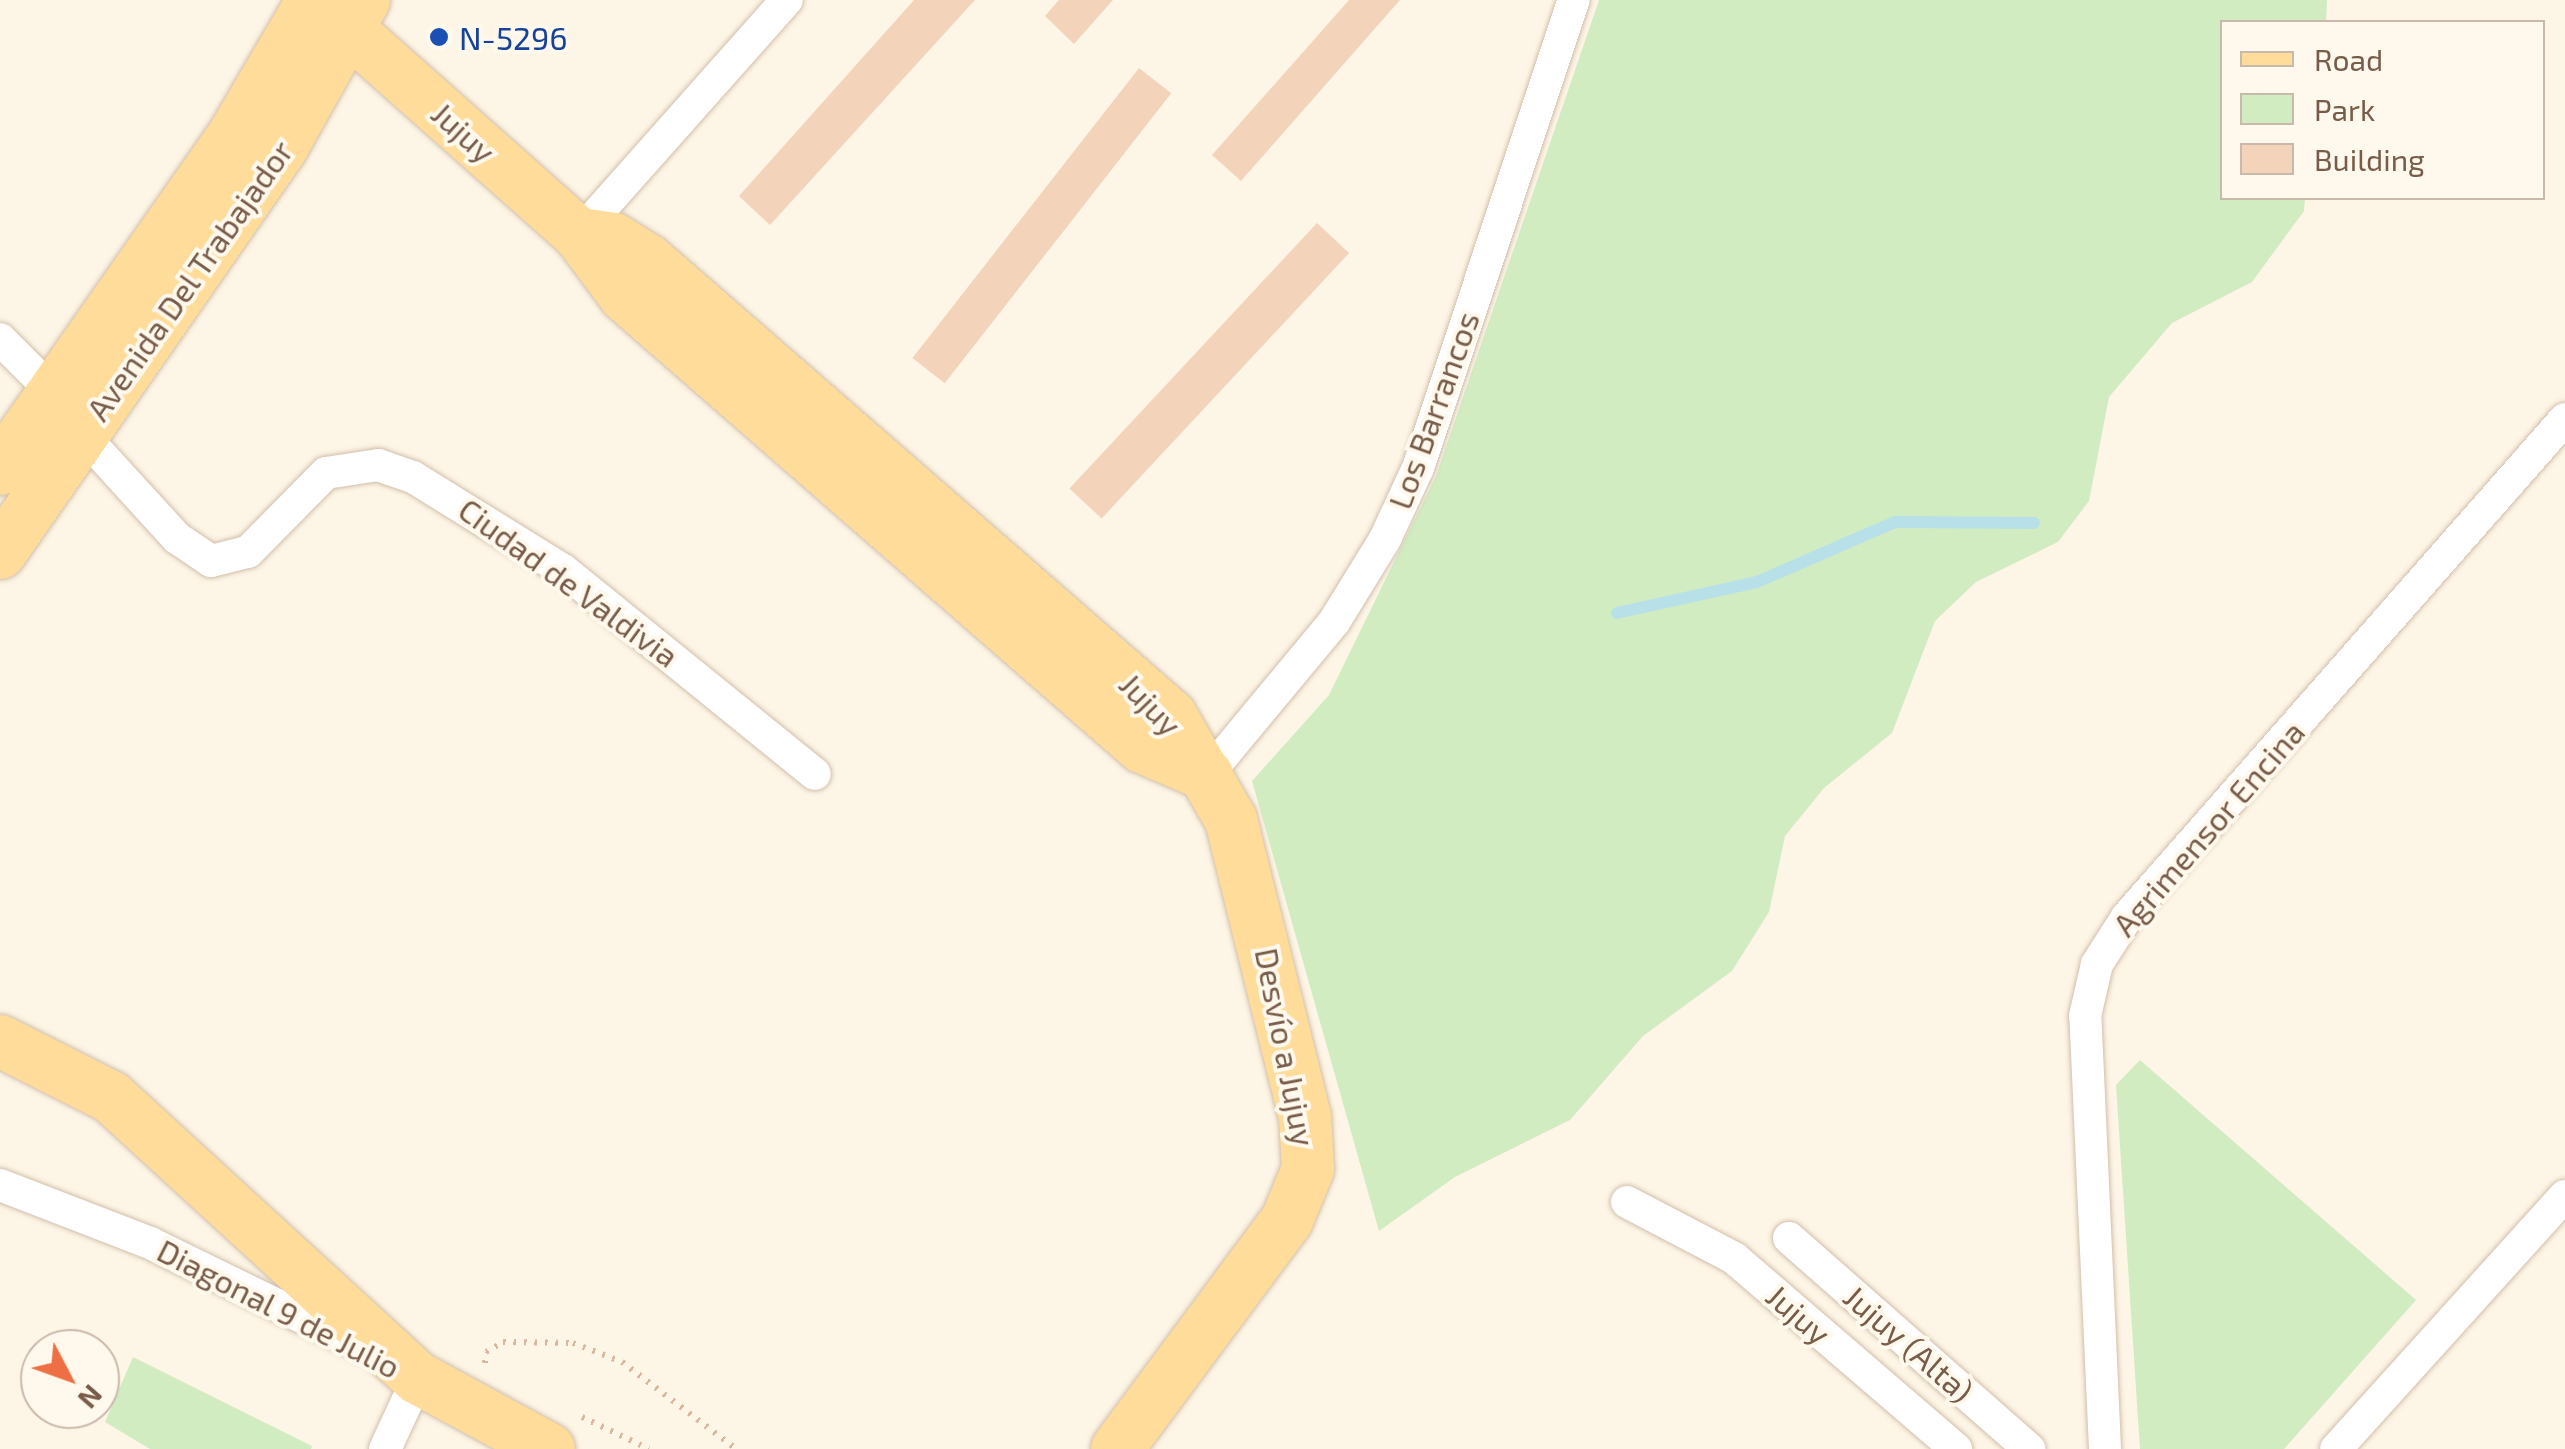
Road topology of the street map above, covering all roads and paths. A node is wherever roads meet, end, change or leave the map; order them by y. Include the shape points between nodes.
1 (788, 0) edge
2 (1574, 0) edge
3 (342, 10) edge
4 (580, 234) junction
5 (0, 339) edge
6 (54, 392) junction
7 (2565, 419) edge
8 (82, 434) junction
9 (0, 468) edge
10 (0, 553) edge
11 (815, 774) dead end
12 (1208, 776) junction
13 (0, 1040) edge
14 (0, 1185) edge
15 (2565, 1196) edge
16 (1627, 1202) dead end
17 (1789, 1238) dead end
18 (494, 1373) dead end
19 (418, 1378) junction
20 (558, 1430) edge
21 (385, 1449) edge
22 (649, 1449) edge
23 (736, 1449) edge
24 (1117, 1449) edge
25 (1956, 1449) edge
26 (2029, 1449) edge
27 (2106, 1449) edge
28 (2336, 1449) edge

1 - 4 street
2 - 12 street, Los Barrancos via 1418,468 1385,539 1334,622
3 - 4 main road, Jujuy
3 - 6 main road, Avenida Del Trabajador via 235,133
3 - 8 main road, Avenida Del Trabajador via 282,147
4 - 12 main road, Jujuy via 614,240 649,261 1171,716
5 - 6 street
6 - 9 main road, Avenida Del Trabajador
7 - 27 street, Agrimensor Encina via 2127,917 2097,964 2084,1016
8 - 10 main road, Avenida Del Trabajador
8 - 11 street, Ciudad de Valdivia via 178,538 211,561 248,552 326,473 378,465 413,477 563,570
12 - 24 main road, Desvío a Jujuy via 1248,870 1305,1116 1308,1169 1287,1220
13 - 19 main road via 111,1098
14 - 19 street, Diagonal 9 de Julio via 150,1242
15 - 28 street
16 - 25 street, Jujuy via 1734,1258
17 - 26 street, Jujuy (Alta)
18 - 23 path via 483,1359 492,1346 573,1342 622,1362
19 - 20 main road, Diagonal 9 de Julio
19 - 21 street
20 - 22 path

